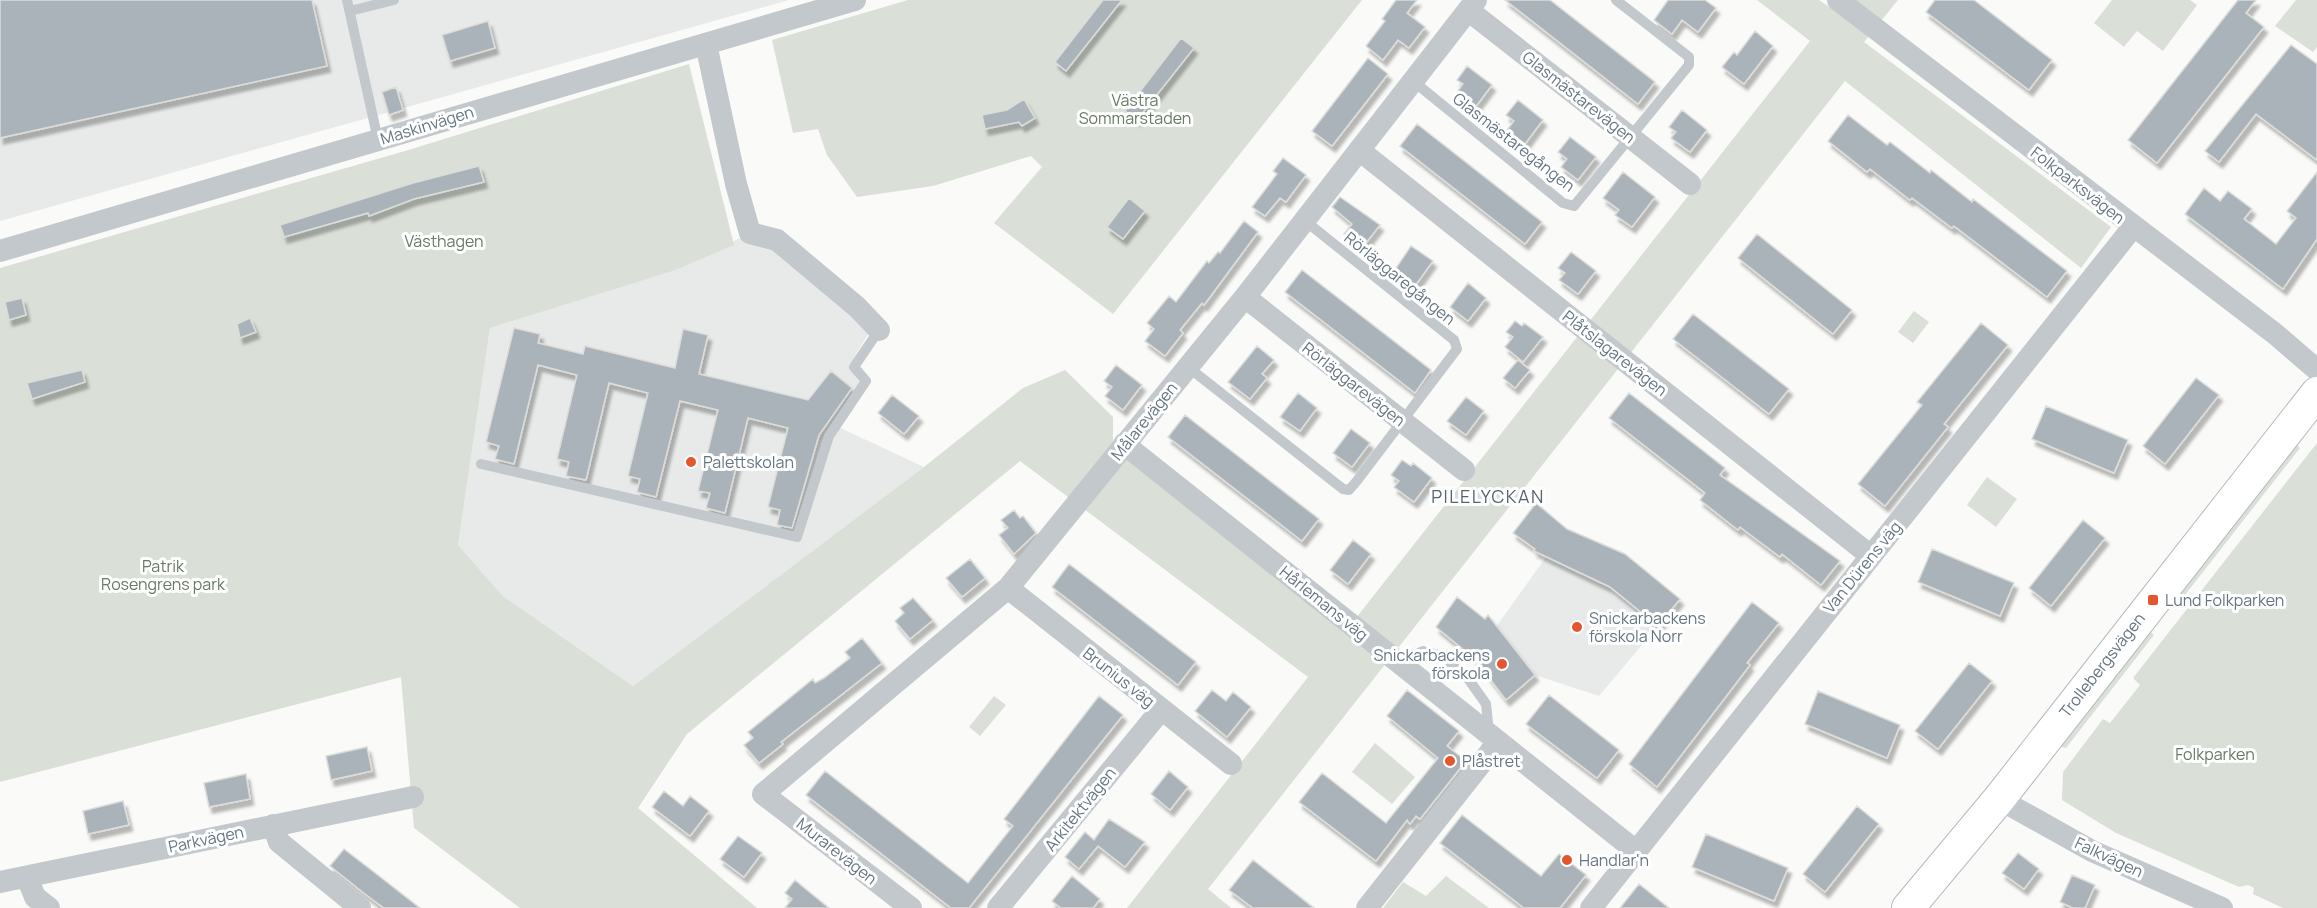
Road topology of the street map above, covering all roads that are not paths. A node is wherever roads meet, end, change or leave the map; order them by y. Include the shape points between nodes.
1 (394, 0) edge
2 (855, 0) edge
3 (1616, 0) edge
4 (1838, 0) edge
5 (348, 5) edge
6 (1472, 5) edge
7 (812, 6) edge
8 (706, 44) junction
9 (1413, 81) junction
10 (1630, 137) junction
11 (378, 140) junction
12 (1359, 150) junction
13 (1690, 184) dead end
14 (1304, 220) junction
15 (2133, 227) junction
16 (0, 251) edge
17 (1245, 297) junction
18 (879, 330) joint
19 (1188, 367) junction
20 (2317, 370) edge
21 (2317, 393) edge
22 (1403, 422) junction
23 (1124, 444) junction
24 (481, 464) dead end
25 (1464, 470) dead end
26 (1870, 556) junction
27 (1008, 588) junction
28 (1400, 663) junction
29 (1161, 710) junction
30 (1494, 738) junction
31 (1231, 764) dead end
32 (763, 794) joint
33 (413, 797) dead end
34 (1999, 800) junction
35 (273, 825) junction
36 (1636, 851) junction
37 (27, 877) junction
38 (0, 882) edge
39 (49, 908) edge
40 (360, 908) edge
41 (911, 908) edge
42 (998, 908) edge
43 (1367, 908) edge
44 (1591, 908) edge
45 (1908, 908) edge
46 (2222, 908) edge

1 - 5 lane
2 - 7 street, Maskinvägen
3 - 10 lane, Glasmästaregången via 1689,57 1689,65
4 - 15 street, Folkparksvägen
5 - 11 lane
6 - 9 street, Målarevägen
6 - 10 street, Glasmästarevägen
7 - 8 street, Maskinvägen
8 - 11 street, Maskinvägen
8 - 18 street via 750,233 777,240
9 - 10 lane, Glasmästaregången via 1563,203 1574,206
9 - 12 street, Målarevägen
10 - 13 street, Glasmästarevägen
11 - 16 street, Maskinvägen
12 - 14 street, Målarevägen
12 - 26 street, Plåtslagarevägen
14 - 17 street, Målarevägen
14 - 22 lane, Rörläggaregången via 1454,340 1457,349 1451,360
15 - 20 street, Folkparksvägen
15 - 26 street, Van Dürens väg
17 - 19 street, Målarevägen
17 - 22 street, Rörläggarevägen
18 - 24 lane via 854,367 866,381 829,436 797,537
19 - 22 lane, Rörläggaregången via 1343,489 1349,490
19 - 23 street, Målarevägen
21 - 34 street, Trollebergsvägen
22 - 25 street, Rörläggarevägen
23 - 27 street, Målarevägen
23 - 28 street, Hårlemans väg
26 - 36 street, Van Dürens väg
27 - 29 street, Brunius väg
27 - 32 street, Målarevägen
28 - 30 street, Hårlemans väg
28 - 30 lane via 1423,651 1439,655 1467,677 1486,704
29 - 31 street, Brunius väg
29 - 42 street, Arkitektvägen
30 - 36 street, Hårlemans väg
30 - 43 street
32 - 41 street, Murarevägen
33 - 35 street, Parkvägen
34 - 45 street, Trollebergsvägen
34 - 46 street, Falkvägen via 2092,851
35 - 37 street, Parkvägen
35 - 40 street via 279,842
36 - 44 street, Van Dürens väg
37 - 38 street, Parkvägen
37 - 39 street via 35,897

